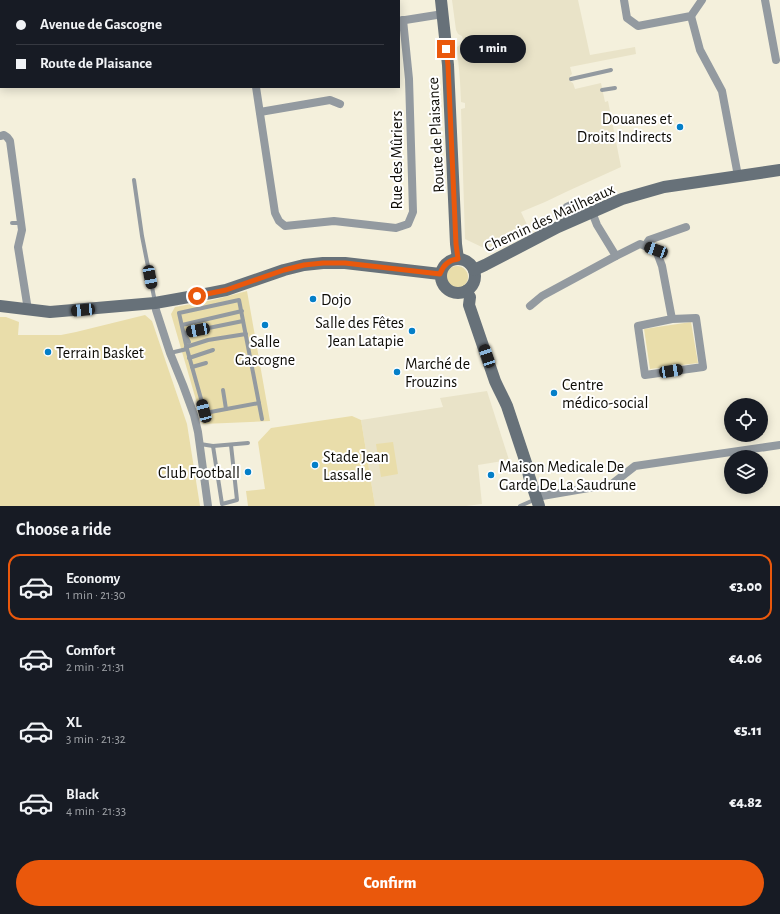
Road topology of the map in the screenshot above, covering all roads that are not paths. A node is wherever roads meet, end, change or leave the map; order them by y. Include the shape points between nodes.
1 (441, 0) edge
2 (624, 0) edge
3 (702, 0) edge
4 (764, 0) edge
5 (443, 14) junction
6 (691, 16) junction
7 (401, 21) edge
8 (776, 60) dead end
9 (611, 70) dead end
10 (571, 79) dead end
11 (256, 88) edge
12 (615, 88) dead end
13 (602, 90) dead end
14 (340, 104) dead end
15 (260, 112) junction
16 (0, 136) edge
17 (780, 170) edge
18 (738, 176) junction
19 (134, 180) dead end
20 (589, 213) junction
21 (568, 222) junction
22 (12, 223) dead end
23 (21, 223) junction
24 (686, 227) dead end
25 (645, 246) junction
26 (616, 256) junction
27 (454, 260) junction
28 (474, 270) junction
29 (440, 274) junction
30 (463, 292) junction
31 (156, 303) junction
32 (0, 306) edge
33 (530, 306) dead end
34 (28, 310) junction
35 (242, 312) junction
36 (672, 319) junction
37 (243, 321) junction
38 (182, 325) junction
39 (184, 333) junction
40 (246, 334) junction
41 (189, 342) dead end
42 (187, 348) junction
43 (213, 350) dead end
44 (170, 353) junction
45 (189, 358) junction
46 (206, 363) dead end
47 (192, 367) junction
48 (223, 390) dead end
49 (259, 403) junction
50 (226, 409) junction
51 (262, 419) dead end
52 (248, 443) dead end
53 (200, 444) junction
54 (231, 445) junction
55 (780, 445) edge
56 (213, 446) junction
57 (538, 502) edge
58 (208, 506) edge
59 (520, 506) edge

1 - 5 main road, Route de Plaisance
2 - 6 street via 628,18 638,26
3 - 6 street
4 - 8 street
5 - 7 street, Rue des Mûriers
5 - 27 main road, Route de Plaisance via 448,65 456,244
6 - 18 street via 700,50 722,91
7 - 15 street, Rue des Mûriers via 409,78 413,212 408,224 396,228 334,221 285,226 275,213
9 - 10 lane
11 - 15 street, Rue des Mûriers
12 - 13 lane
14 - 15 street via 330,100
16 - 23 street via 4,135 10,141
17 - 18 main road, Chemin des Mailheaux
18 - 20 main road, Chemin des Mailheaux via 655,189
19 - 31 lane
20 - 21 main road, Chemin des Mailheaux
20 - 21 lane via 580,201 572,202 563,208
20 - 26 street
21 - 28 main road, Chemin des Mailheaux
22 - 23 lane
23 - 34 street via 18,247
24 - 25 street via 649,240
25 - 26 street via 640,244
25 - 36 street via 656,250 662,266
26 - 33 street via 542,296
27 - 28 main road via 469,263
27 - 29 main road via 444,265
28 - 30 main road via 472,286
29 - 30 main road via 446,289 453,293
29 - 31 main road via 345,263 323,263 269,274 211,294
30 - 57 main road via 470,305 499,392 505,402
31 - 34 main road via 50,312
31 - 44 street
32 - 34 main road
35 - 37 lane
35 - 38 lane
35 - 38 lane via 239,300 179,313
36 - 36 street via 696,318 703,367 645,375 638,326
37 - 39 lane
37 - 40 lane
38 - 39 lane
39 - 41 lane
39 - 42 lane
40 - 42 lane via 208,340
40 - 49 lane
42 - 44 lane
42 - 45 lane
43 - 45 lane
44 - 53 street via 194,415
45 - 47 lane
46 - 47 lane
47 - 50 lane via 205,413
48 - 50 lane
49 - 50 lane
49 - 51 lane
52 - 54 lane
53 - 56 lane
53 - 58 street
54 - 56 lane
54 - 56 lane via 237,500 222,504
55 - 57 street via 635,466 612,484 542,496
57 - 59 lane

